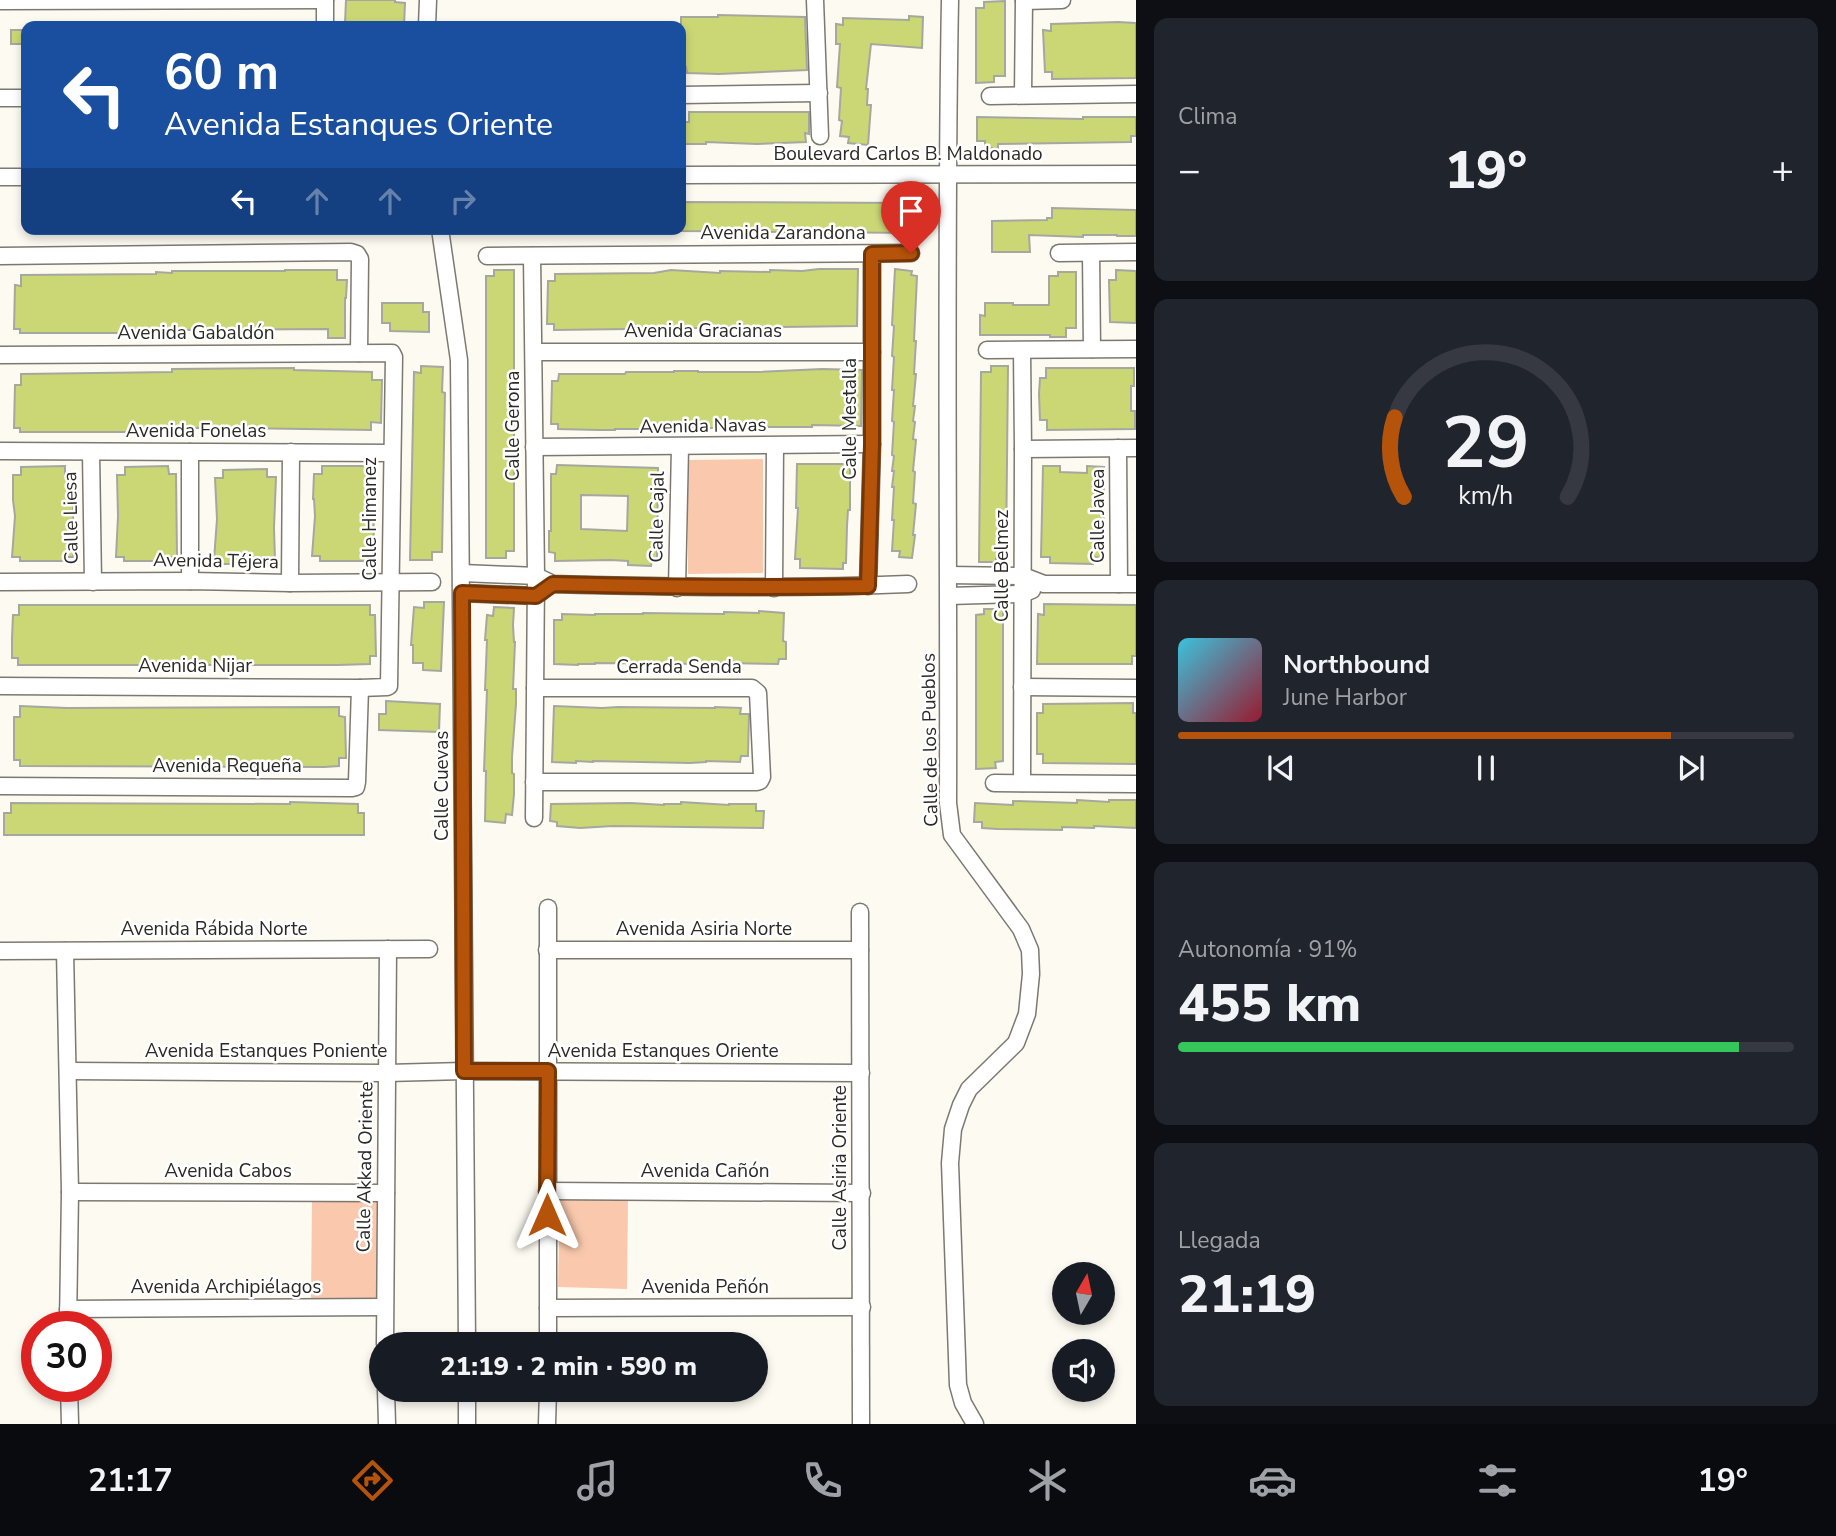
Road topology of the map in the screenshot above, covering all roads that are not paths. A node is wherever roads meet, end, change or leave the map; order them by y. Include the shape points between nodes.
1 (325, 0) edge
2 (428, 0) edge
3 (815, 0) edge
4 (950, 0) edge
5 (1024, 0) edge
6 (1062, 0) edge
7 (0, 1) edge
8 (325, 21) edge
9 (427, 21) edge
10 (819, 93) junction
11 (1136, 94) edge
12 (1023, 95) junction
13 (686, 96) edge
14 (990, 96) dead end
15 (21, 97) edge
16 (0, 98) edge
17 (820, 136) dead end
18 (1136, 174) edge
19 (947, 175) junction
20 (686, 176) edge
21 (0, 177) edge
22 (21, 177) edge
23 (441, 235) edge
24 (1136, 252) edge
25 (911, 253) dead end
26 (1059, 253) dead end
27 (1091, 253) junction
28 (872, 254) junction
29 (0, 256) edge
30 (487, 256) dead end
31 (532, 256) junction
32 (1092, 349) junction
33 (1136, 349) edge
34 (987, 351) dead end
35 (1021, 351) junction
36 (534, 352) junction
37 (872, 352) junction
38 (359, 353) junction
39 (392, 353) joint
40 (0, 355) edge
41 (872, 444) junction
42 (775, 446) junction
43 (534, 447) junction
44 (680, 447) junction
45 (1118, 448) junction
46 (1136, 448) edge
47 (1023, 449) junction
48 (0, 451) edge
49 (91, 452) junction
50 (190, 452) junction
51 (290, 452) junction
52 (392, 453) junction
53 (462, 573) junction
54 (949, 575) junction
55 (536, 576) junction
56 (1023, 576) junction
57 (190, 581) junction
58 (0, 582) edge
59 (93, 582) junction
60 (432, 582) dead end
61 (290, 583) junction
62 (391, 583) junction
63 (553, 584) junction
64 (908, 584) dead end
65 (1044, 584) junction
66 (1119, 584) junction
67 (1136, 584) edge
68 (868, 586) junction
69 (677, 588) junction
70 (775, 588) junction
71 (462, 593) junction
72 (1022, 594) junction
73 (536, 596) junction
74 (949, 596) junction
75 (0, 686) edge
76 (390, 686) joint
77 (1022, 687) junction
78 (360, 688) junction
79 (536, 688) junction
80 (1136, 688) edge
81 (534, 782) junction
82 (994, 783) dead end
83 (1022, 783) junction
84 (1136, 784) edge
85 (0, 786) edge
86 (534, 818) dead end
87 (548, 908) dead end
88 (860, 912) dead end
89 (388, 949) junction
90 (429, 950) dead end
91 (547, 950) junction
92 (860, 950) junction
93 (0, 951) edge
94 (65, 951) junction
95 (69, 1071) junction
96 (464, 1071) junction
97 (548, 1071) junction
98 (387, 1073) junction
99 (861, 1073) junction
100 (547, 1191) junction
101 (70, 1192) junction
102 (386, 1193) junction
103 (862, 1193) junction
104 (384, 1307) junction
105 (862, 1307) junction
106 (548, 1308) junction
107 (68, 1309) joint
108 (385, 1332) edge
109 (467, 1332) edge
110 (548, 1332) edge
111 (69, 1402) edge
112 (386, 1402) edge
113 (467, 1402) edge
114 (548, 1402) edge
115 (70, 1424) edge
116 (387, 1424) edge
117 (467, 1424) edge
118 (547, 1424) edge
119 (861, 1424) edge
120 (975, 1424) edge

1 - 7 street
1 - 8 street
2 - 9 street
3 - 10 street
4 - 19 street, Calle de los Pueblos
5 - 6 street
5 - 12 street
10 - 13 street
10 - 17 street
11 - 12 street
12 - 14 street
15 - 16 street
18 - 19 street, Boulevard Carlos B. Maldonado
19 - 20 street, Boulevard Carlos B. Maldonado
19 - 54 street, Calle de los Pueblos
21 - 22 street
23 - 53 street, Calle Cuevas via 459,360
24 - 27 street
25 - 28 street, Avenida Zarandona
26 - 27 street
27 - 32 street
28 - 31 street, Avenida Zarandona
28 - 37 street, Calle Mestalla
29 - 38 street via 357,254
30 - 31 street, Avenida Zarandona
31 - 36 street, Calle Gerona
32 - 33 street
32 - 35 street
34 - 35 street
35 - 47 street, Calle Belmez
36 - 37 street, Avenida Gracianas
36 - 43 street, Calle Gerona
37 - 41 street, Calle Mestalla
38 - 39 street, Avenida Gabaldón
38 - 40 street, Avenida Gabaldón
39 - 52 street, Calle Himanez
41 - 42 street, Avenida Navas
41 - 68 street, Calle Mestalla
42 - 44 street, Avenida Navas
42 - 70 street
43 - 44 street, Avenida Navas
43 - 55 street, Calle Gerona
44 - 69 street, Calle Cajal
45 - 46 street
45 - 47 street
45 - 66 street, Calle Javea
47 - 56 street, Calle Belmez
48 - 49 street, Avenida Fonelas
49 - 50 street, Avenida Fonelas
49 - 59 street, Calle Liesa
50 - 51 street, Avenida Fonelas
50 - 57 street
51 - 52 street, Avenida Fonelas
51 - 61 street
52 - 62 street, Calle Himanez
53 - 55 street
53 - 71 street, Calle Cuevas
54 - 56 street
54 - 74 street, Calle de los Pueblos
55 - 63 street
55 - 73 street, Calle Gerona
56 - 65 street
56 - 72 street, Calle Belmez
57 - 59 street, Avenida Téjera
57 - 61 street, Avenida Téjera
58 - 59 street, Avenida Téjera
60 - 62 street, Avenida Téjera
61 - 62 street, Avenida Téjera
62 - 76 street, Calle Himanez
63 - 69 street
63 - 73 street
64 - 68 street
65 - 66 street
65 - 72 street
66 - 67 street
68 - 70 street
69 - 70 street
71 - 73 street
71 - 96 street, Calle Cuevas
72 - 74 street
72 - 77 street, Calle Belmez
73 - 79 street
74 - 120 street, Calle de los Pueblos via 948,803 952,835 1021,929 1030,950 1031,974 1027,1014 1016,1043 969,1088 953,1129 950,1163 958,1385
75 - 78 street, Avenida Nijar
76 - 78 street, Avenida Nijar
77 - 80 street
77 - 83 street, Calle Belmez
78 - 85 street, Avenida Requeña via 356,787
79 - 81 street
79 - 81 street, Cerrada Senda via 752,688 758,693 762,777 757,782
81 - 86 street
82 - 83 street
83 - 84 street
87 - 91 street
88 - 92 street, Calle Asiria Oriente
89 - 90 street, Avenida Rábida Norte
89 - 94 street, Avenida Rábida Norte
89 - 98 street, Calle Akkad Oriente
91 - 92 street, Avenida Asiria Norte
91 - 97 street
92 - 99 street, Calle Asiria Oriente
93 - 94 street, Avenida Rábida Norte
94 - 95 street
95 - 98 street, Avenida Estanques Poniente
95 - 101 street
96 - 97 street, Avenida Estanques Oriente
96 - 98 street, Avenida Estanques Poniente
96 - 109 street, Calle Cuevas
97 - 99 street, Avenida Estanques Oriente
97 - 100 street
98 - 102 street, Calle Akkad Oriente
99 - 103 street, Calle Asiria Oriente
100 - 103 street, Avenida Cañón
100 - 106 street
101 - 102 street, Avenida Cabos
101 - 107 street
102 - 104 street, Calle Akkad Oriente
103 - 105 street, Calle Asiria Oriente
104 - 107 street, Avenida Archipiélagos
104 - 108 street, Calle Akkad Oriente
105 - 106 street, Avenida Peñón
105 - 119 street, Calle Asiria Oriente
106 - 110 street
111 - 115 street
112 - 116 street
113 - 117 street
114 - 118 street

